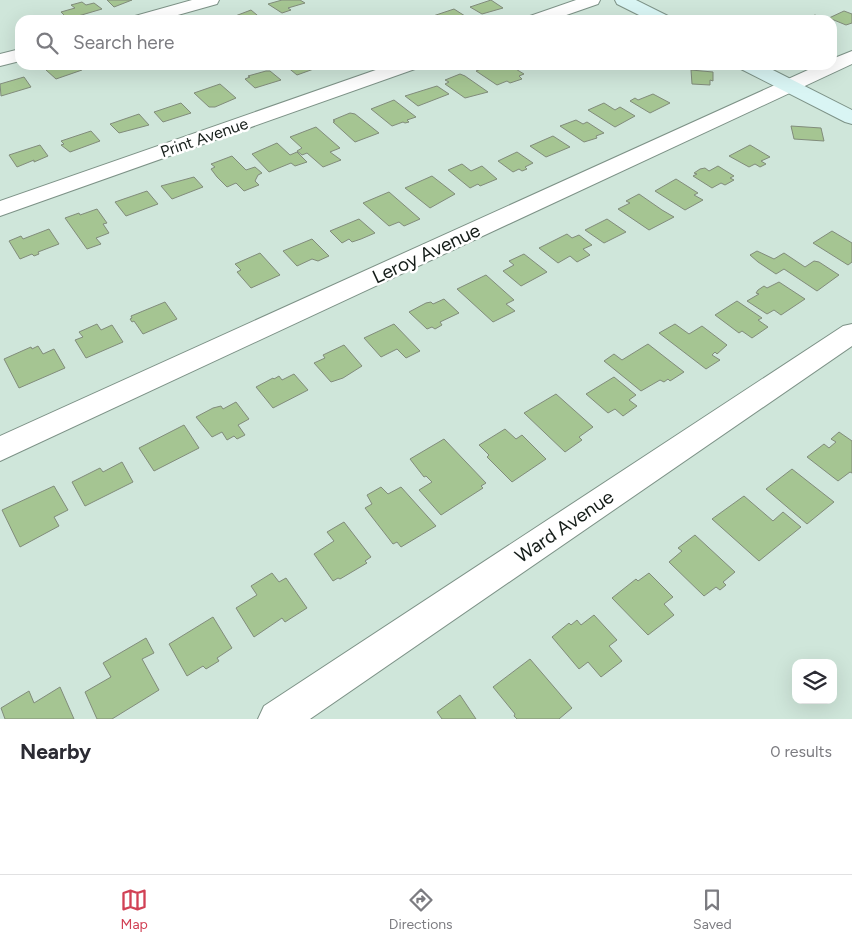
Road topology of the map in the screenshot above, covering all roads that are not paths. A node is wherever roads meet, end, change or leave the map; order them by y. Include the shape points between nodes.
1 (211, 0) edge
2 (592, 0) edge
3 (623, 0) edge
4 (158, 15) edge
5 (550, 15) edge
6 (652, 15) edge
7 (15, 56) edge
8 (852, 57) edge
9 (0, 60) edge
10 (837, 64) edge
11 (394, 70) edge
12 (758, 70) edge
13 (823, 70) edge
14 (788, 86) junction
15 (852, 118) edge
16 (0, 209) edge
17 (852, 333) edge
18 (0, 449) edge
19 (277, 719) edge

1 - 4 street
2 - 5 street
3 - 6 main road
7 - 9 street
8 - 10 street, Leroy Avenue
11 - 16 street, Print Avenue
12 - 14 main road
13 - 14 street, Leroy Avenue
14 - 15 main road
14 - 18 street, Leroy Avenue
17 - 19 street, Ward Avenue

